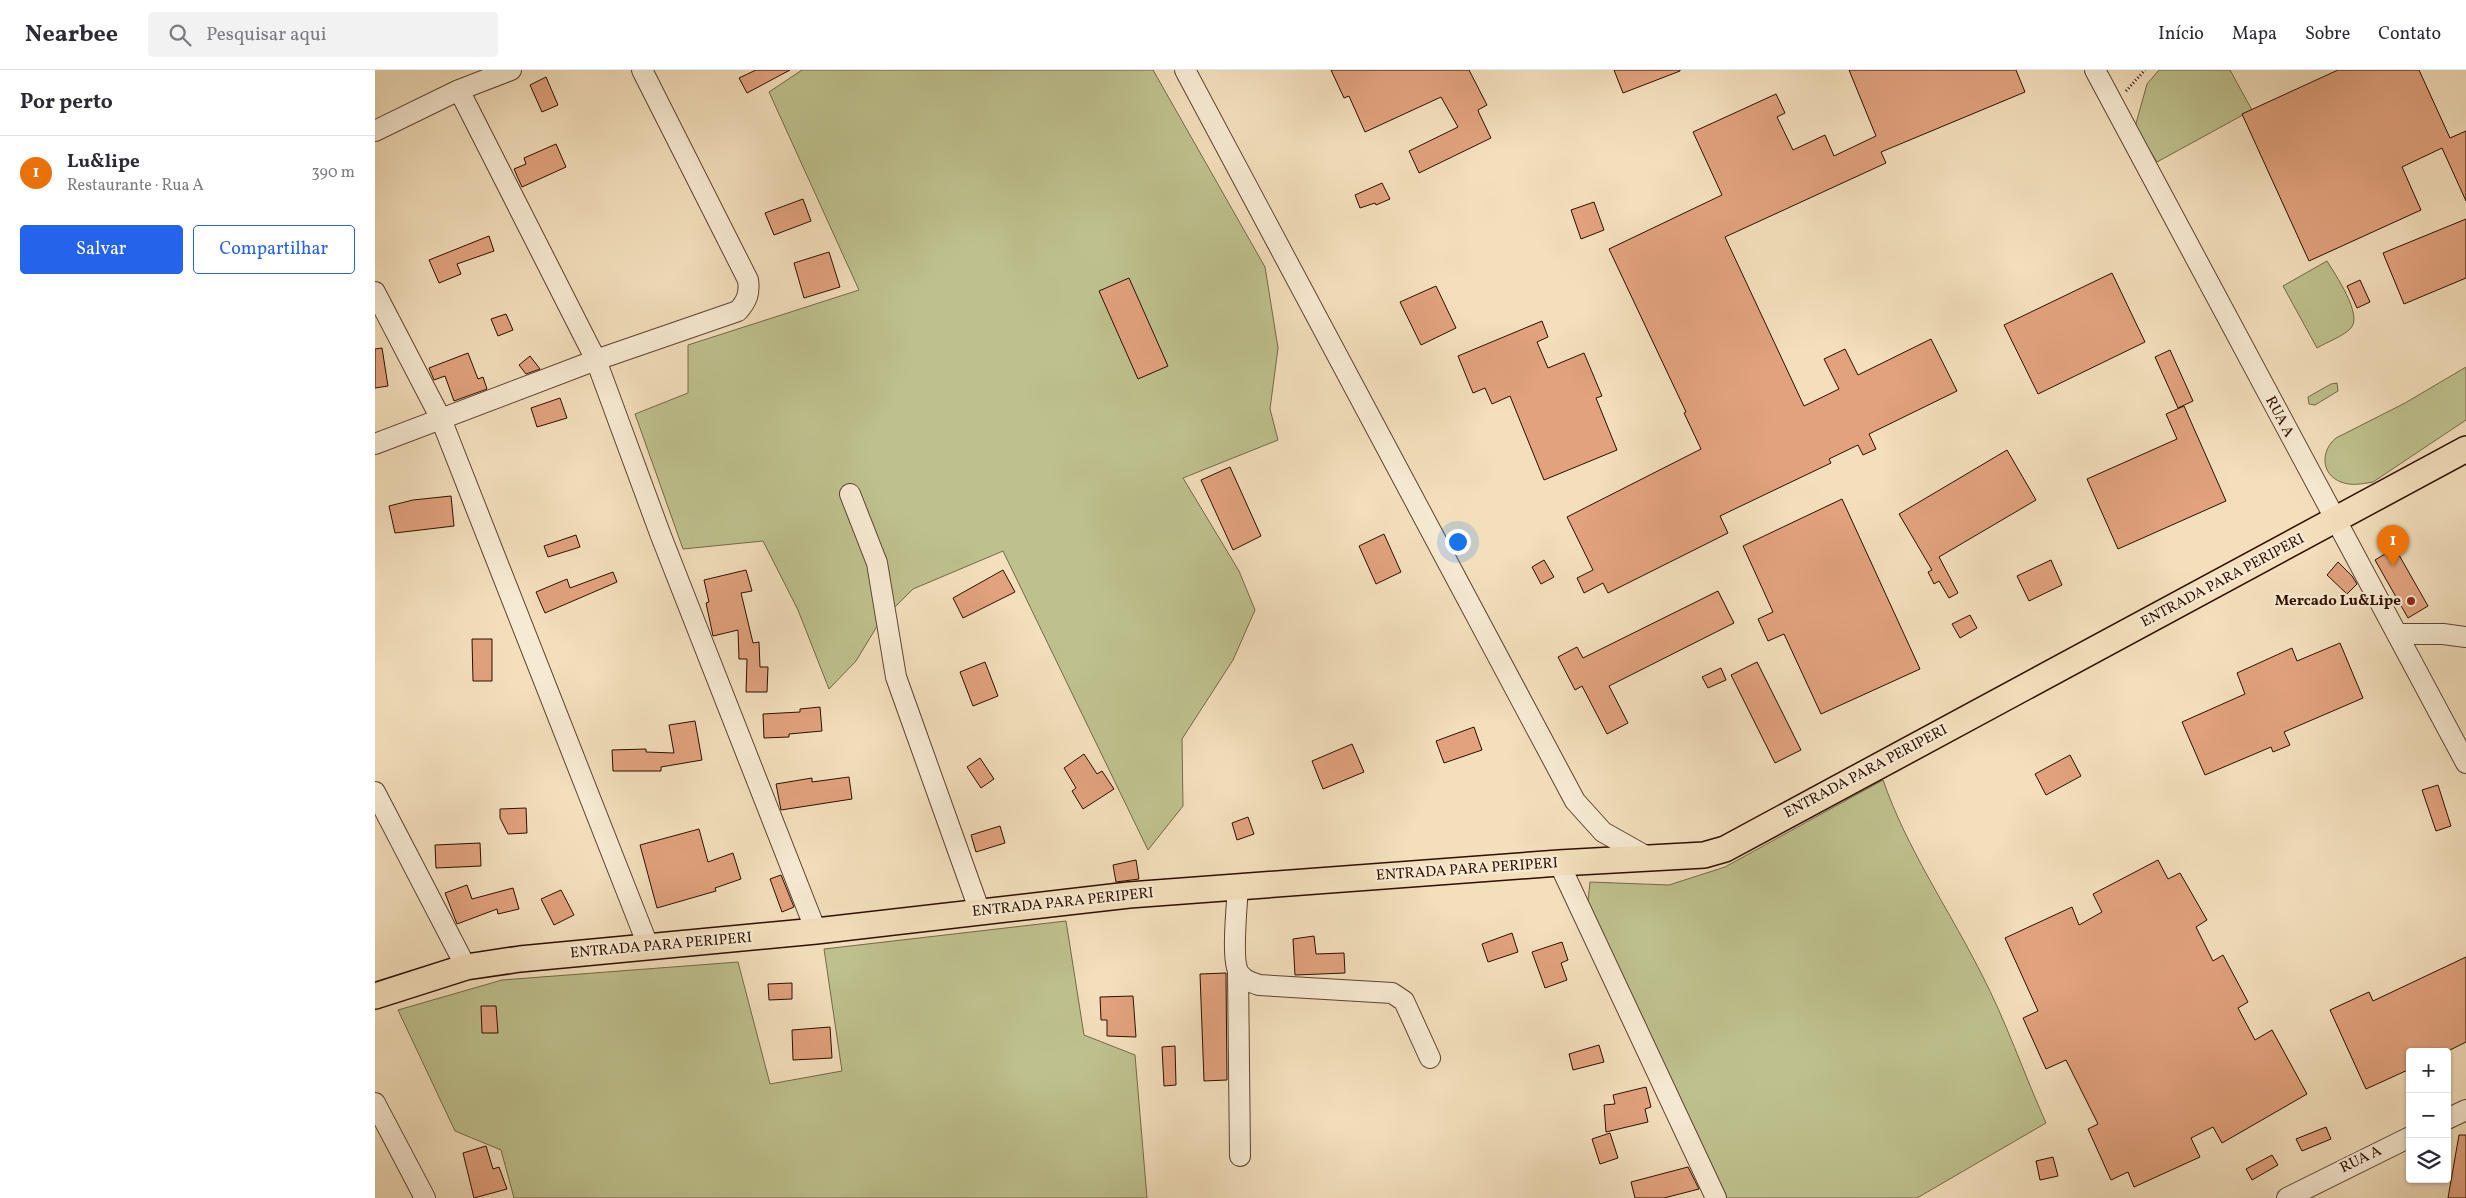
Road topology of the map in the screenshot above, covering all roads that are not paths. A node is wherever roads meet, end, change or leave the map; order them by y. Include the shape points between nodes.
1 (511, 70) edge
2 (642, 70) edge
3 (1185, 70) edge
4 (2095, 70) edge
5 (459, 90) junction
6 (375, 131) edge
7 (375, 292) edge
8 (596, 360) junction
9 (441, 419) junction
10 (375, 444) edge
11 (2466, 449) edge
12 (850, 494) dead end
13 (2335, 521) junction
14 (2398, 634) junction
15 (2466, 637) edge
16 (2466, 763) edge
17 (375, 792) edge
18 (1651, 859) junction
19 (1559, 863) junction
20 (1238, 888) junction
21 (980, 912) junction
22 (816, 930) junction
23 (649, 948) junction
24 (466, 967) junction
25 (1238, 972) junction
26 (375, 996) edge
27 (1431, 1058) dead end
28 (375, 1103) edge
29 (2466, 1110) edge
30 (2451, 1117) edge
31 (2408, 1138) edge
32 (1240, 1156) dead end
33 (425, 1198) edge
34 (1716, 1198) edge
35 (2287, 1198) edge

1 - 5 street
2 - 8 street via 747,280 748,297 738,311
3 - 18 street via 1575,801 1603,832
4 - 13 street, RUA A
5 - 6 street
5 - 8 street
7 - 9 street
8 - 9 street
8 - 22 street via 661,536
9 - 10 street
9 - 23 street
11 - 13 main road, ENTRADA PARA PERIPERI
12 - 21 street via 877,563 896,677
13 - 14 street, RUA A
13 - 18 main road, ENTRADA PARA PERIPERI via 1725,849 1703,855
14 - 15 street
14 - 16 street, RUA A
17 - 24 street
18 - 19 main road, ENTRADA PARA PERIPERI
19 - 20 main road, ENTRADA PARA PERIPERI
19 - 34 street
20 - 21 main road, ENTRADA PARA PERIPERI via 1129,895
20 - 25 street via 1235,953
21 - 22 main road, ENTRADA PARA PERIPERI
22 - 23 main road, ENTRADA PARA PERIPERI
23 - 24 main road, ENTRADA PARA PERIPERI
24 - 26 main road, ENTRADA PARA PERIPERI
25 - 27 street via 1247,981 1259,985 1392,993 1404,1001
25 - 32 street
28 - 33 street
29 - 30 street
31 - 35 street, RUA A

